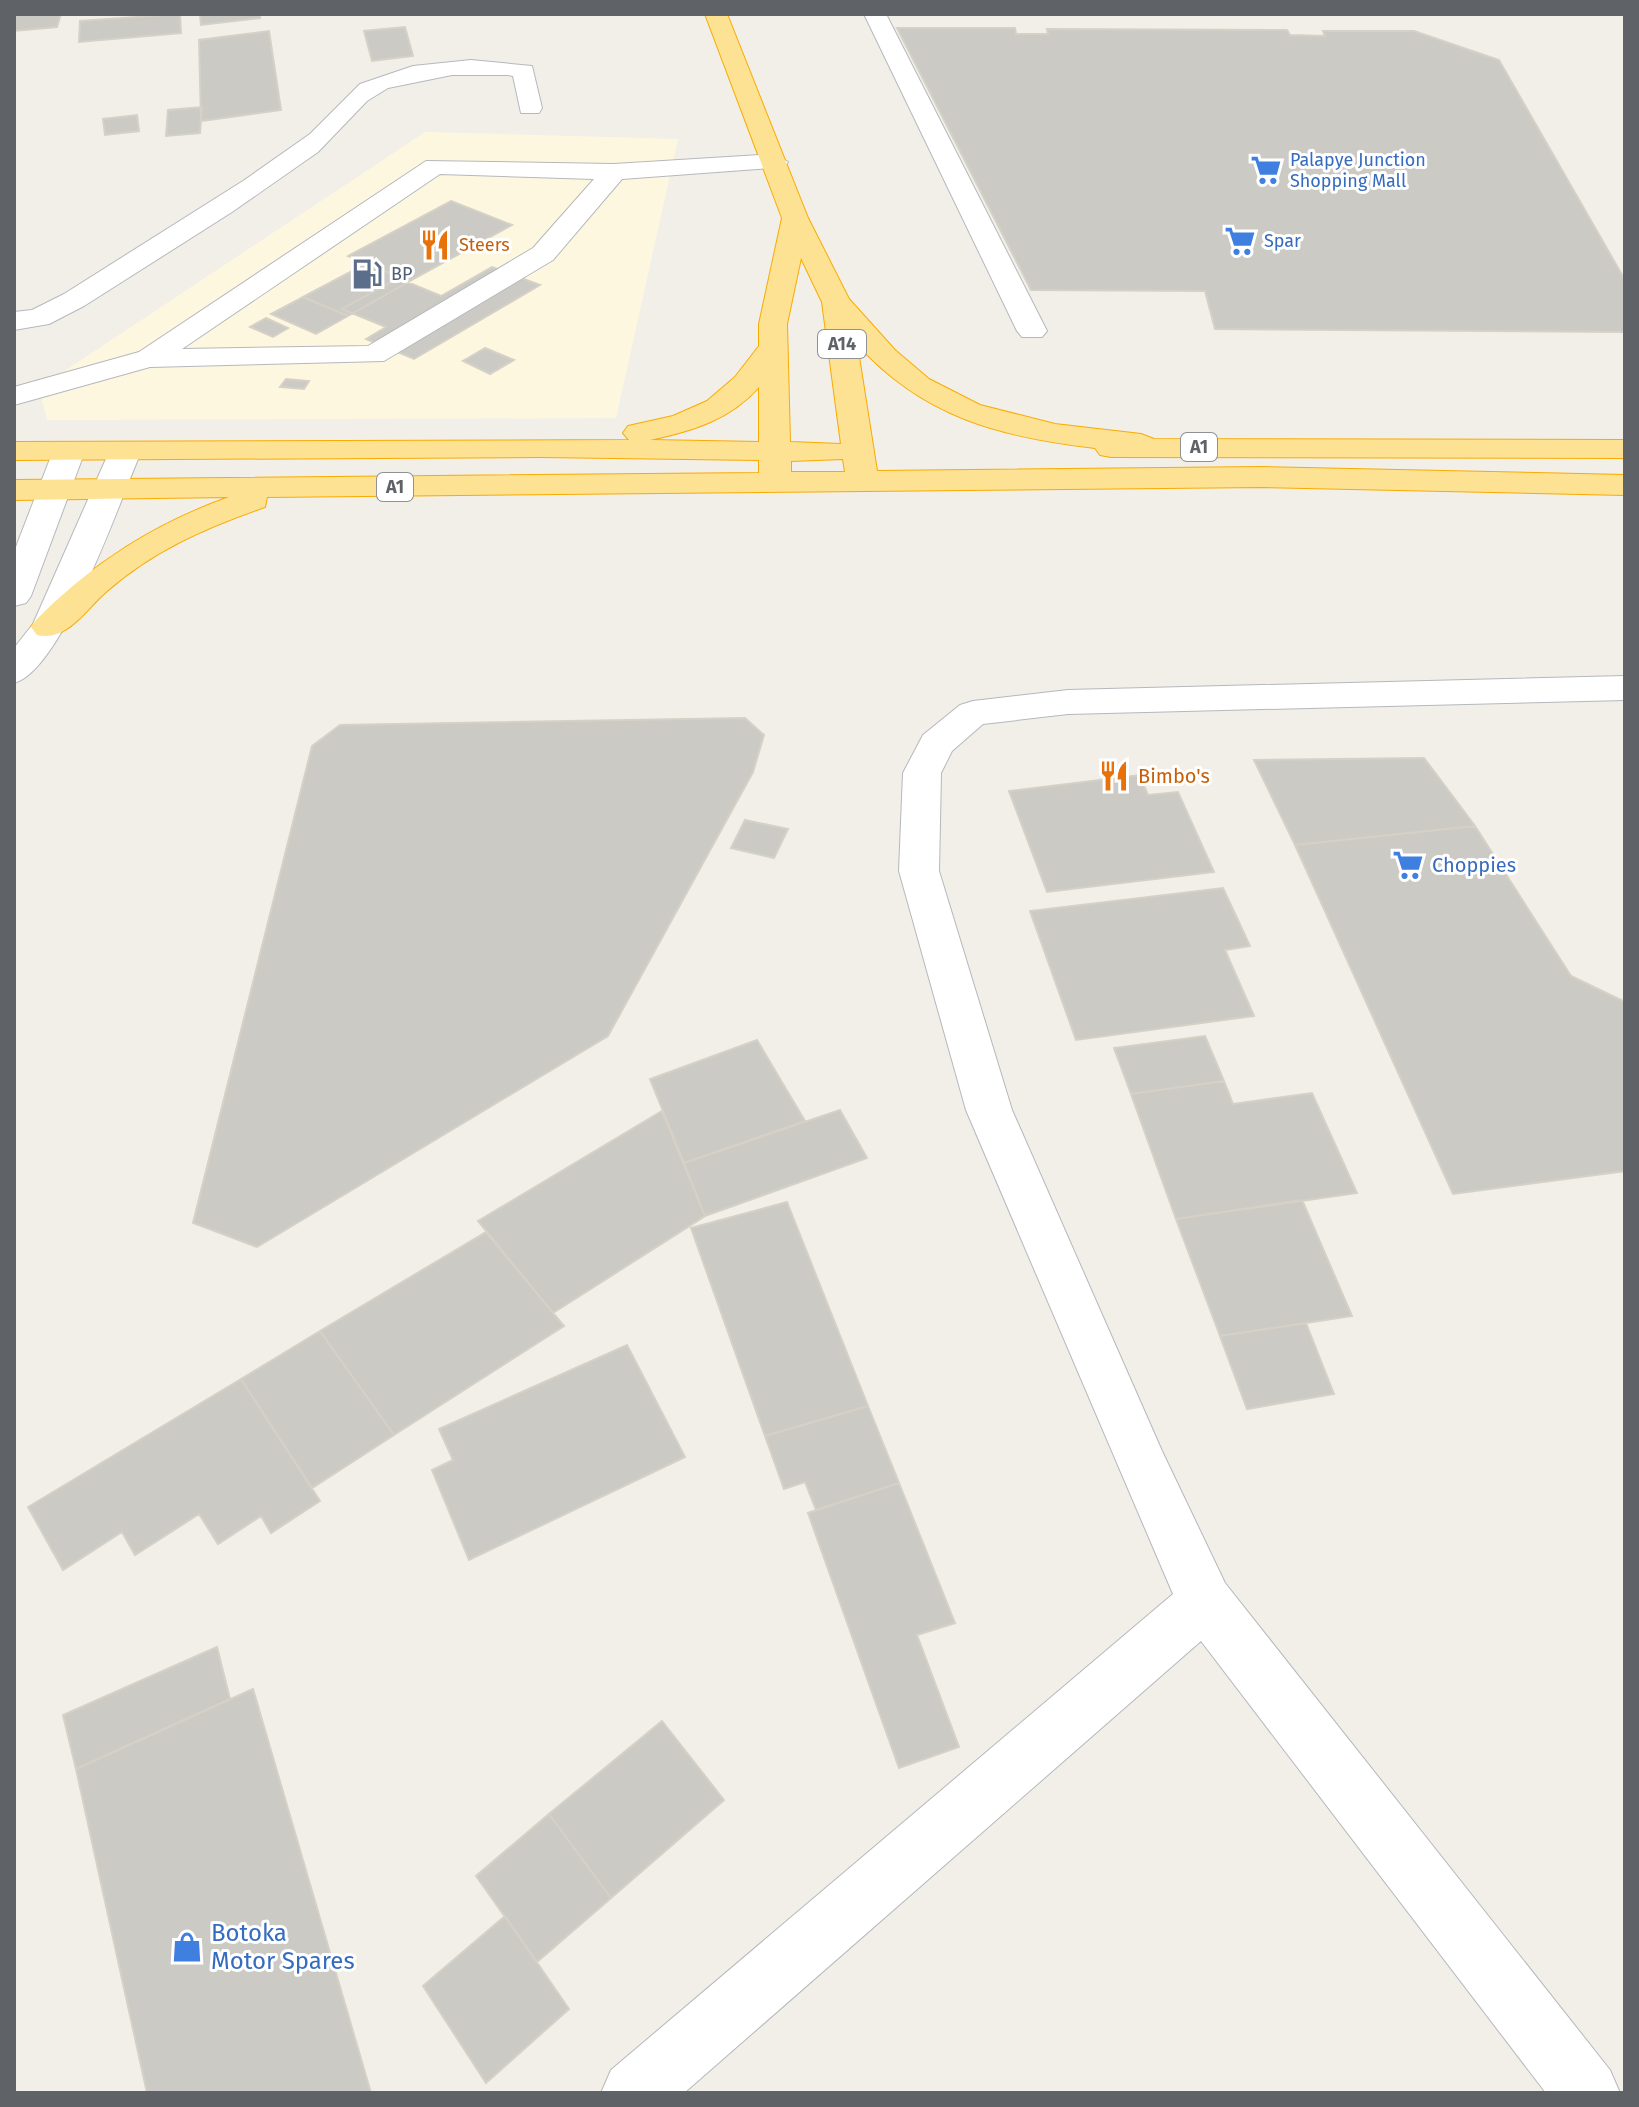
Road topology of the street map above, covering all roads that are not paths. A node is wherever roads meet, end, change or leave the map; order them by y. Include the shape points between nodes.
1 (716, 14) edge
2 (875, 14) edge
3 (530, 108) dead end
4 (775, 162) junction
5 (614, 172) junction
6 (795, 218) junction
7 (836, 302) junction
8 (14, 321) edge
9 (1032, 331) dead end
10 (773, 346) junction
11 (149, 358) junction
12 (14, 396) edge
13 (1178, 447) junction
14 (541, 448) junction
15 (1625, 449) edge
16 (14, 451) edge
17 (69, 451) junction
18 (125, 452) junction
19 (860, 466) junction
20 (775, 467) junction
21 (1625, 485) edge
22 (297, 488) junction
23 (14, 490) edge
24 (54, 490) junction
25 (106, 490) junction
26 (14, 596) edge
27 (49, 627) junction
28 (14, 672) edge
29 (1625, 688) edge
30 (1205, 1602) junction
31 (634, 2093) edge
32 (1587, 2093) edge

1 - 4 highway, A14
2 - 9 street
3 - 8 street via 524,71 498,65 380,83 345,105 312,146 74,300 39,318
4 - 5 street
4 - 6 highway, A14
5 - 11 street via 435,166
5 - 11 street via 543,254 374,355
6 - 7 highway, A14
6 - 10 highway
7 - 13 highway via 894,365 940,399 1016,425
7 - 19 highway, A14
10 - 14 highway via 732,399 703,417
10 - 20 highway
11 - 12 street
13 - 15 highway, A1
13 - 19 highway, A1
14 - 18 highway, A1
14 - 20 highway, A1
16 - 17 highway, A1
17 - 18 highway, A1
17 - 24 street
18 - 25 street
19 - 20 highway, A1
19 - 21 highway, A1
20 - 22 highway, A1
22 - 25 highway, A1
22 - 27 highway via 194,521 155,540 106,571
23 - 24 highway, A1
24 - 25 highway, A1
24 - 26 street
25 - 27 street
27 - 28 street
29 - 30 street via 1068,702 973,713 936,744 922,773 919,871 989,1110
30 - 31 street
30 - 32 street

